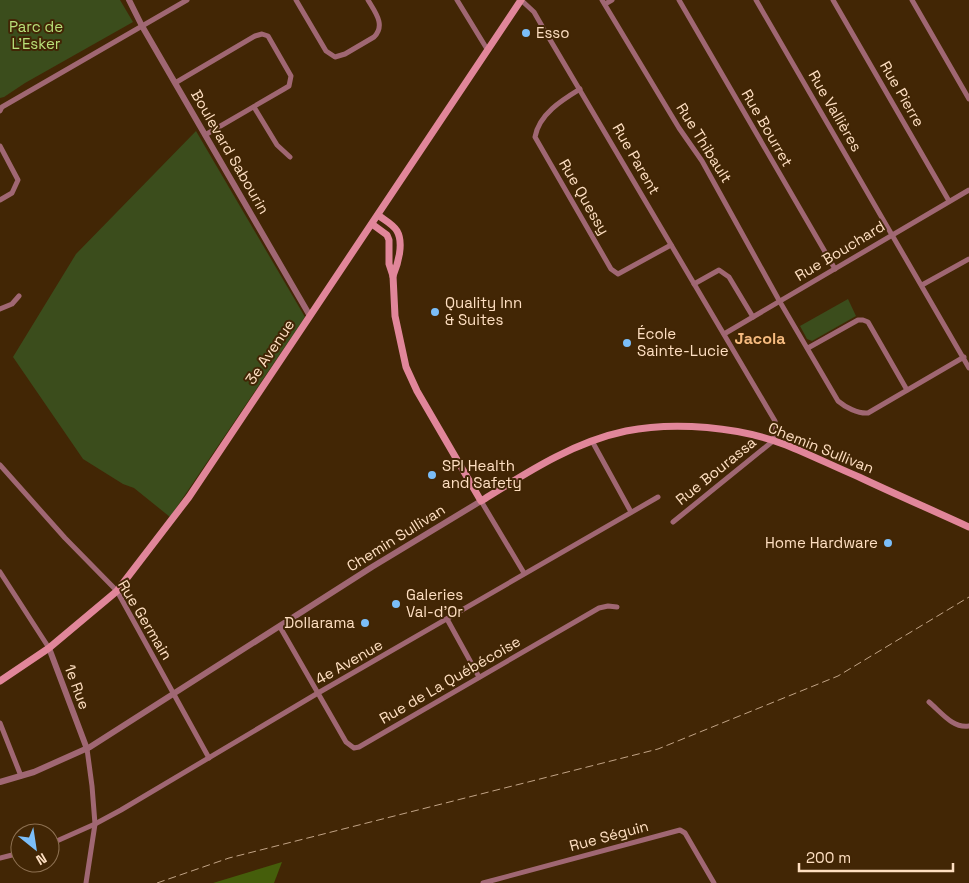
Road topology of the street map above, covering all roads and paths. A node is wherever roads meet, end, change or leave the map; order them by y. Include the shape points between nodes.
1 (129, 0) edge
2 (186, 0) edge
3 (296, 0) edge
4 (368, 0) edge
5 (457, 0) edge
6 (521, 0) edge
7 (612, 0) edge
8 (679, 0) edge
9 (756, 0) edge
10 (833, 0) edge
11 (912, 0) edge
12 (604, 2) edge
13 (142, 26) junction
14 (487, 49) junction
15 (175, 83) junction
16 (580, 89) junction
17 (969, 99) edge
18 (254, 107) junction
19 (0, 111) edge
20 (205, 135) junction
21 (0, 146) edge
22 (290, 158) dead end
23 (969, 190) edge
24 (0, 200) edge
25 (949, 201) junction
26 (378, 216) junction
27 (372, 224) junction
28 (892, 235) junction
29 (671, 245) junction
30 (969, 259) edge
31 (835, 269) junction
32 (393, 276) junction
33 (694, 284) junction
34 (922, 285) junction
35 (18, 296) dead end
36 (780, 302) junction
37 (0, 309) edge
38 (310, 316) junction
39 (753, 317) junction
40 (724, 334) junction
41 (808, 348) junction
42 (964, 357) junction
43 (969, 368) edge
44 (907, 390) junction
45 (592, 441) junction
46 (773, 441) junction
47 (0, 465) edge
48 (658, 497) dead end
49 (481, 501) junction
50 (631, 512) junction
51 (673, 522) dead end
52 (969, 526) edge
53 (0, 572) edge
54 (524, 573) junction
55 (116, 591) junction
56 (617, 607) dead end
57 (447, 619) junction
58 (280, 627) junction
59 (49, 648) junction
60 (479, 677) junction
61 (0, 680) edge
62 (318, 693) junction
63 (173, 694) junction
64 (929, 702) dead end
65 (0, 723) edge
66 (969, 726) edge
67 (87, 749) junction
68 (209, 758) junction
69 (21, 776) junction
70 (0, 782) edge
71 (95, 824) junction
72 (60, 840) edge
73 (86, 883) edge
74 (486, 883) edge
75 (714, 883) edge

1 - 13 street, Boulevard Sabourin
2 - 13 street
3 - 4 street via 326,51 335,57 345,54 380,30 380,21
5 - 14 street
6 - 14 main road, 3e Avenue
6 - 16 street, Rue Parent via 534,12
7 - 12 street
8 - 31 street, Rue Bourret
9 - 28 street, Rue Vallières
10 - 25 street, Rue Pierre
11 - 17 street
12 - 36 street, Rue Thibault via 702,161
13 - 15 street, Boulevard Sabourin
13 - 19 street
14 - 26 main road, 3e Avenue
15 - 18 street via 262,34 268,36 292,76 289,86
15 - 20 street, Boulevard Sabourin
16 - 29 street, Rue Parent
16 - 29 street, Rue Quessy via 548,112 535,137 611,269 618,274
18 - 20 street
18 - 22 street via 275,143
20 - 38 street, Boulevard Sabourin
21 - 24 street via 18,180 12,193
23 - 25 street, Rue Bouchard
25 - 28 street, Rue Bouchard
26 - 27 main road, 3e Avenue
26 - 32 main road via 397,231 399,238 398,264
27 - 32 main road via 387,235
27 - 38 main road, 3e Avenue
28 - 31 street, Rue Bouchard
28 - 34 street, Rue Vallières
29 - 33 street, Rue Parent
30 - 34 street
31 - 36 street, Rue Bouchard
32 - 49 main road via 395,316 406,367
33 - 39 street via 719,270 724,272
33 - 40 street, Rue Parent
34 - 42 street, Rue Vallières
35 - 37 street via 12,304
36 - 39 street, Rue Bouchard
36 - 41 street, Rue Thibault
38 - 55 main road, 3e Avenue via 189,497
39 - 40 street, Rue Bouchard
40 - 46 street, Rue Bourassa via 775,421
41 - 44 street, Rue Thibault via 842,405 868,413
41 - 44 street via 858,320 868,322
42 - 43 street, Rue Vallières
42 - 44 street, Rue Thibault
45 - 46 main road, Chemin Sullivan via 625,431 697,426
45 - 49 main road, Chemin Sullivan via 550,460
45 - 50 street
46 - 51 street, Rue Bourassa
46 - 52 main road, Chemin Sullivan
47 - 55 street, Rue Germain
48 - 50 street, 4e Avenue
49 - 54 street
49 - 58 street, Chemin Sullivan
50 - 54 street, 4e Avenue
53 - 59 street, 1e Rue
54 - 57 street, 4e Avenue
55 - 59 main road, 3e Avenue
55 - 63 street, Rue Germain
56 - 60 street, Rue de La Québécoise via 599,608
57 - 60 street
57 - 62 street, 4e Avenue
58 - 62 street
58 - 63 street, Chemin Sullivan
59 - 61 main road, 3e Avenue
59 - 67 street, 1e Rue
60 - 62 street, Rue de La Québécoise via 359,748 346,742
62 - 68 street, 4e Avenue
63 - 67 street, Chemin Sullivan
63 - 68 street, Rue Germain
64 - 66 street via 955,725
65 - 69 street
67 - 69 street, Chemin Sullivan
67 - 71 street, 1e Rue
68 - 71 street, 4e Avenue
69 - 70 street, Chemin Sullivan
71 - 72 street, 4e Avenue
71 - 73 street, 1e Rue
74 - 75 street, Rue Séguin via 680,830 685,833

